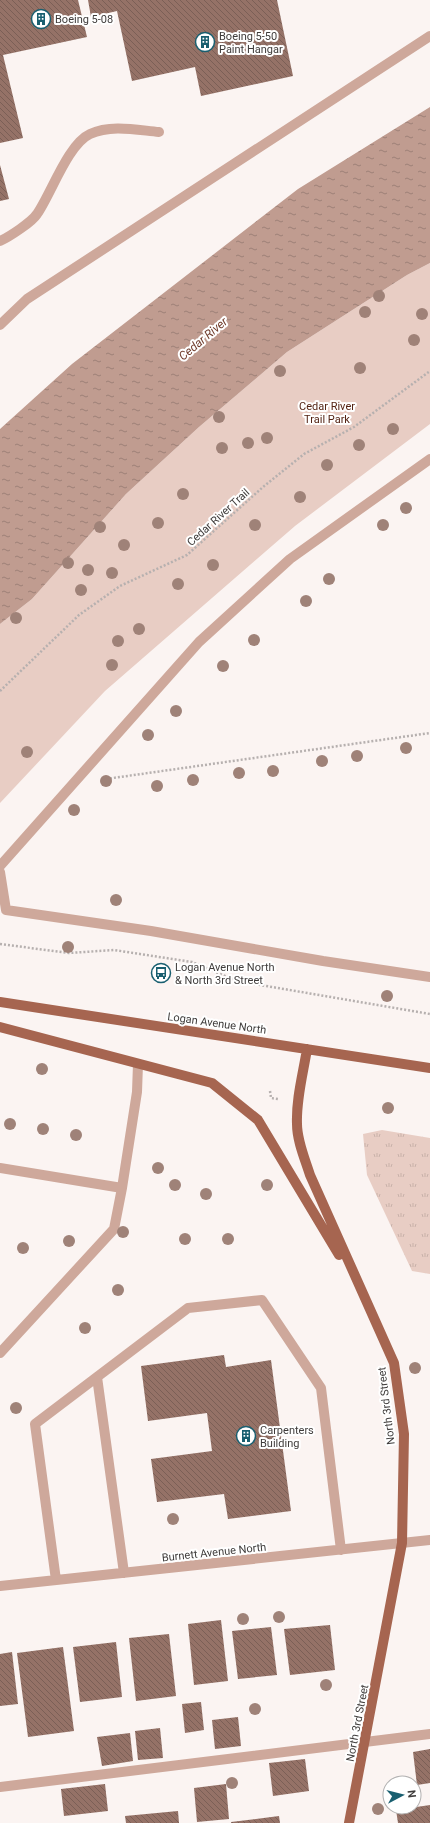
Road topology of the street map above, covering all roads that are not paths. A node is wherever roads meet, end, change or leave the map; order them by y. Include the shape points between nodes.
1 (430, 36) edge
2 (159, 132) dead end
3 (0, 241) edge
4 (0, 325) edge
5 (430, 459) edge
6 (0, 866) edge
7 (0, 872) edge
8 (430, 977) edge
9 (0, 1002) edge
10 (0, 1027) edge
11 (307, 1049) junction
12 (138, 1064) junction
13 (430, 1068) edge
14 (0, 1168) edge
15 (122, 1188) junction
16 (359, 1286) junction
17 (0, 1353) edge
18 (97, 1377) junction
19 (430, 1540) edge
20 (402, 1543) junction
21 (341, 1550) junction
22 (124, 1573) junction
23 (56, 1580) junction
24 (0, 1586) edge
25 (430, 1734) edge
26 (366, 1741) junction
27 (0, 1788) edge
28 (350, 1823) edge

1 - 4 street via 27,299
2 - 3 street via 118,128 90,134 74,147 36,216
5 - 6 street via 290,559 199,642
7 - 8 street via 6,910
9 - 11 main road, Logan Avenue North
10 - 12 main road
11 - 13 main road, Logan Avenue North
11 - 16 main road, North 3rd Street via 298,1102 297,1124 300,1144 310,1175
12 - 15 street via 137,1092
12 - 16 main road via 212,1083 258,1120
14 - 15 street
15 - 17 street via 114,1230
16 - 20 main road, North 3rd Street via 394,1363 404,1434
18 - 21 street via 188,1308 262,1300 321,1388
18 - 22 street
18 - 23 street via 35,1424
19 - 20 street, Burnett Avenue North
20 - 21 street, Burnett Avenue North
20 - 26 main road, North 3rd Street
21 - 22 street, Burnett Avenue North
22 - 23 street, Burnett Avenue North
23 - 24 street, Burnett Avenue North
25 - 26 street
26 - 27 street
26 - 28 main road, North 3rd Street

